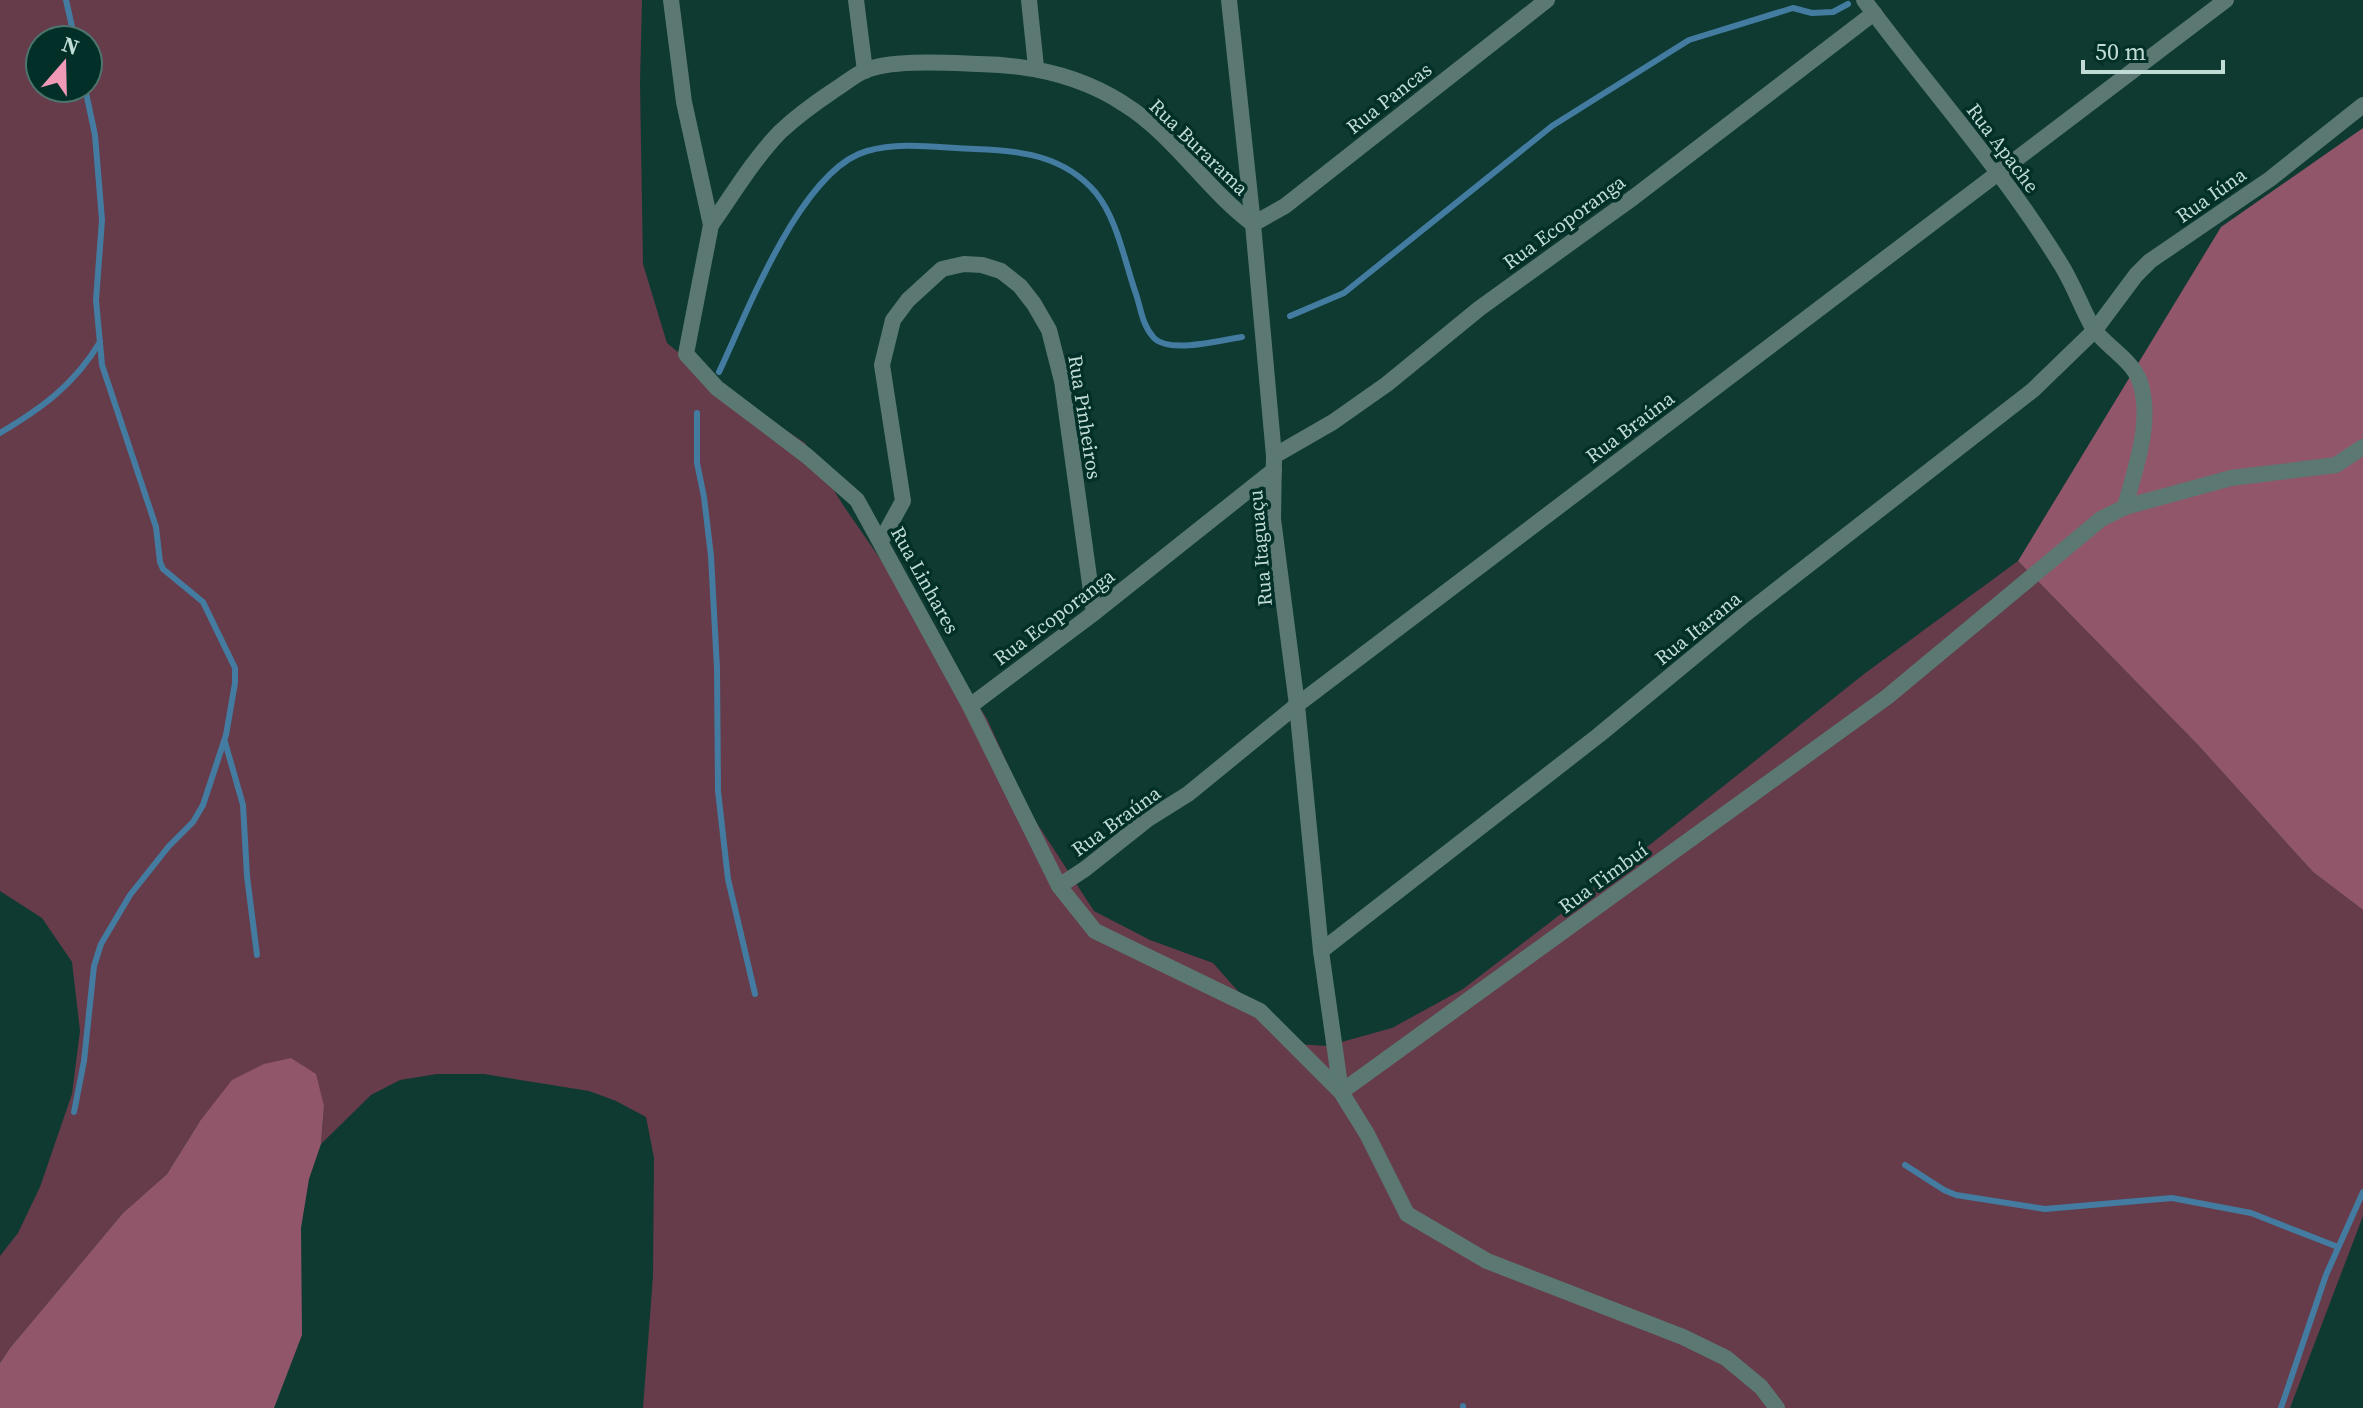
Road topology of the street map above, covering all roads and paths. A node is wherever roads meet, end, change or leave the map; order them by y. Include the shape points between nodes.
1 (671, 0) edge
2 (856, 0) edge
3 (1029, 0) edge
4 (1229, 0) edge
5 (1547, 0) edge
6 (2226, 0) edge
7 (1869, 7) edge
8 (1036, 67) junction
9 (865, 71) junction
10 (2363, 105) edge
11 (1998, 172) junction
12 (1253, 224) junction
13 (711, 225) junction
14 (2095, 330) junction
15 (2363, 447) edge
16 (1274, 463) junction
17 (2125, 507) junction
18 (881, 541) junction
19 (1094, 613) junction
20 (1297, 705) junction
21 (970, 706) junction
22 (1059, 886) junction
23 (1321, 951) junction
24 (1341, 1092) junction
25 (1777, 1408) edge

1 - 13 street, Rua Linhares via 684,102
2 - 9 street
3 - 8 street
4 - 12 street, Rua Itaguaçu
5 - 12 street, Rua Pancas via 1285,206
6 - 11 street, Rua Braúna
7 - 11 street, Rua Apache
7 - 16 street, Rua Ecoporanga via 1634,197
8 - 9 street, Rua Burarama via 933,63
8 - 12 street, Rua Burarama via 1127,105
9 - 13 street, Rua Burarama via 781,132
10 - 14 street, Rua Iúna via 2270,179 2150,261
11 - 14 street, Rua Apache via 2060,263
11 - 20 street, Rua Braúna
12 - 16 street, Rua Itaguaçu
13 - 18 street, Rua Linhares via 686,354 717,388 857,500
14 - 17 street, Rua Apache via 2140,380 2145,415
14 - 23 street, Rua Itarana via 2033,390
15 - 17 street, Rua Timbuí via 2336,465 2231,478
16 - 19 street, Rua Ecoporanga
16 - 20 street, Rua Itaguaçu via 1273,519
17 - 24 street, Rua Timbuí via 2101,519 1887,697
18 - 19 street, Rua Pinheiros via 903,501 882,365 893,320 942,269 964,264 1001,271 1020,286 1049,330 1062,381
18 - 21 street, Rua Linhares
19 - 21 street, Rua Ecoporanga
20 - 22 street, Rua Braúna via 1188,794
20 - 23 street, Rua Itaguaçu
21 - 22 street, Rua Linhares
22 - 24 street, Rua Linhares via 1095,931 1260,1011
23 - 24 street, Rua Itaguaçu
24 - 25 street via 1407,1214 1487,1261 1726,1358

